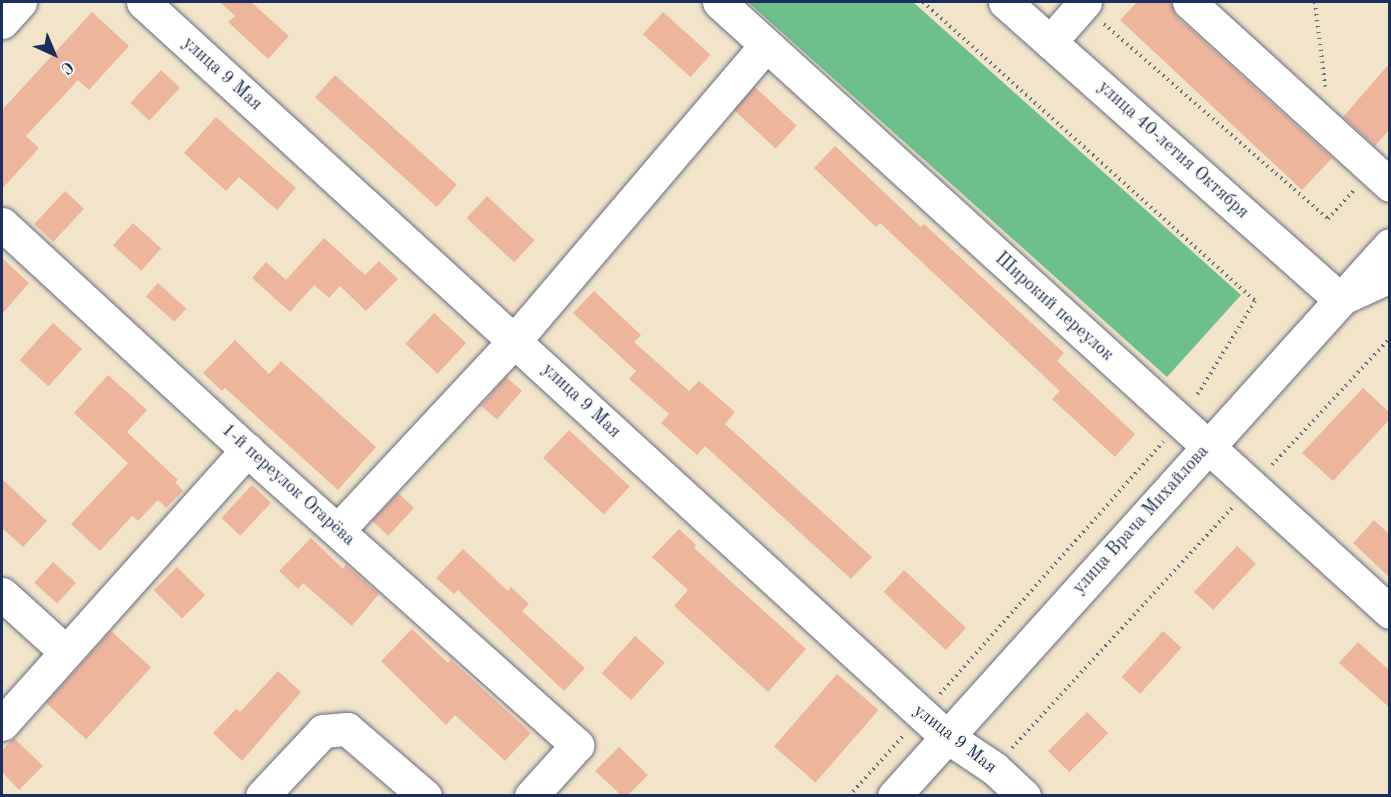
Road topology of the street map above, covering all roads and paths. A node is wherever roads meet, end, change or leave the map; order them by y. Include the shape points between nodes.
1 (20, 2) edge
2 (143, 2) edge
3 (719, 2) edge
4 (923, 2) edge
5 (1005, 2) edge
6 (1189, 2) edge
7 (1315, 2) edge
8 (1084, 3) edge
9 (2, 22) edge
10 (1050, 42) junction
11 (766, 45) junction
12 (1330, 131) junction
13 (1389, 185) edge
14 (1328, 219) dead end
15 (2, 224) edge
16 (1389, 245) edge
17 (1389, 276) edge
18 (1340, 299) junction
19 (1389, 338) edge
20 (515, 340) junction
21 (1181, 422) junction
22 (1208, 447) junction
23 (247, 450) junction
24 (1252, 487) junction
25 (338, 530) junction
26 (2, 594) edge
27 (1389, 612) edge
28 (66, 652) junction
29 (922, 714) junction
30 (2, 724) edge
31 (946, 736) junction
32 (994, 768) junction
33 (262, 795) edge
34 (425, 795) edge
35 (531, 795) edge
36 (849, 795) edge
37 (894, 795) edge
38 (1024, 795) edge

1 - 9 street
2 - 20 street, улица 9 Мая
3 - 11 street, Широкий переулок
4 - 21 path via 1255,301
5 - 10 street, улица 40-летия Октября
6 - 12 street
7 - 12 path
8 - 10 street
8 - 14 path
10 - 18 street, улица 40-летия Октября
11 - 20 street
11 - 21 street, Широкий переулок
12 - 13 street
15 - 23 street, 1-й переулок Огарёва
16 - 18 street, улица Врача Михайлова
17 - 18 street
18 - 22 street, улица Врача Михайлова
19 - 24 path
20 - 25 street
20 - 29 street, улица 9 Мая
21 - 22 street, Широкий переулок
21 - 29 path
22 - 24 street, Широкий переулок
22 - 31 street, улица Врача Михайлова
23 - 25 street, 1-й переулок Огарёва
23 - 28 street
24 - 27 street, Широкий переулок
24 - 32 path
25 - 35 street, 1-й переулок Огарёва via 576,745
26 - 28 street
28 - 30 street
29 - 31 street, улица 9 Мая
29 - 36 path
31 - 32 street, улица 9 Мая
31 - 37 street, улица Врача Михайлова
32 - 38 street, улица 9 Мая
33 - 34 street via 323,732 346,729

